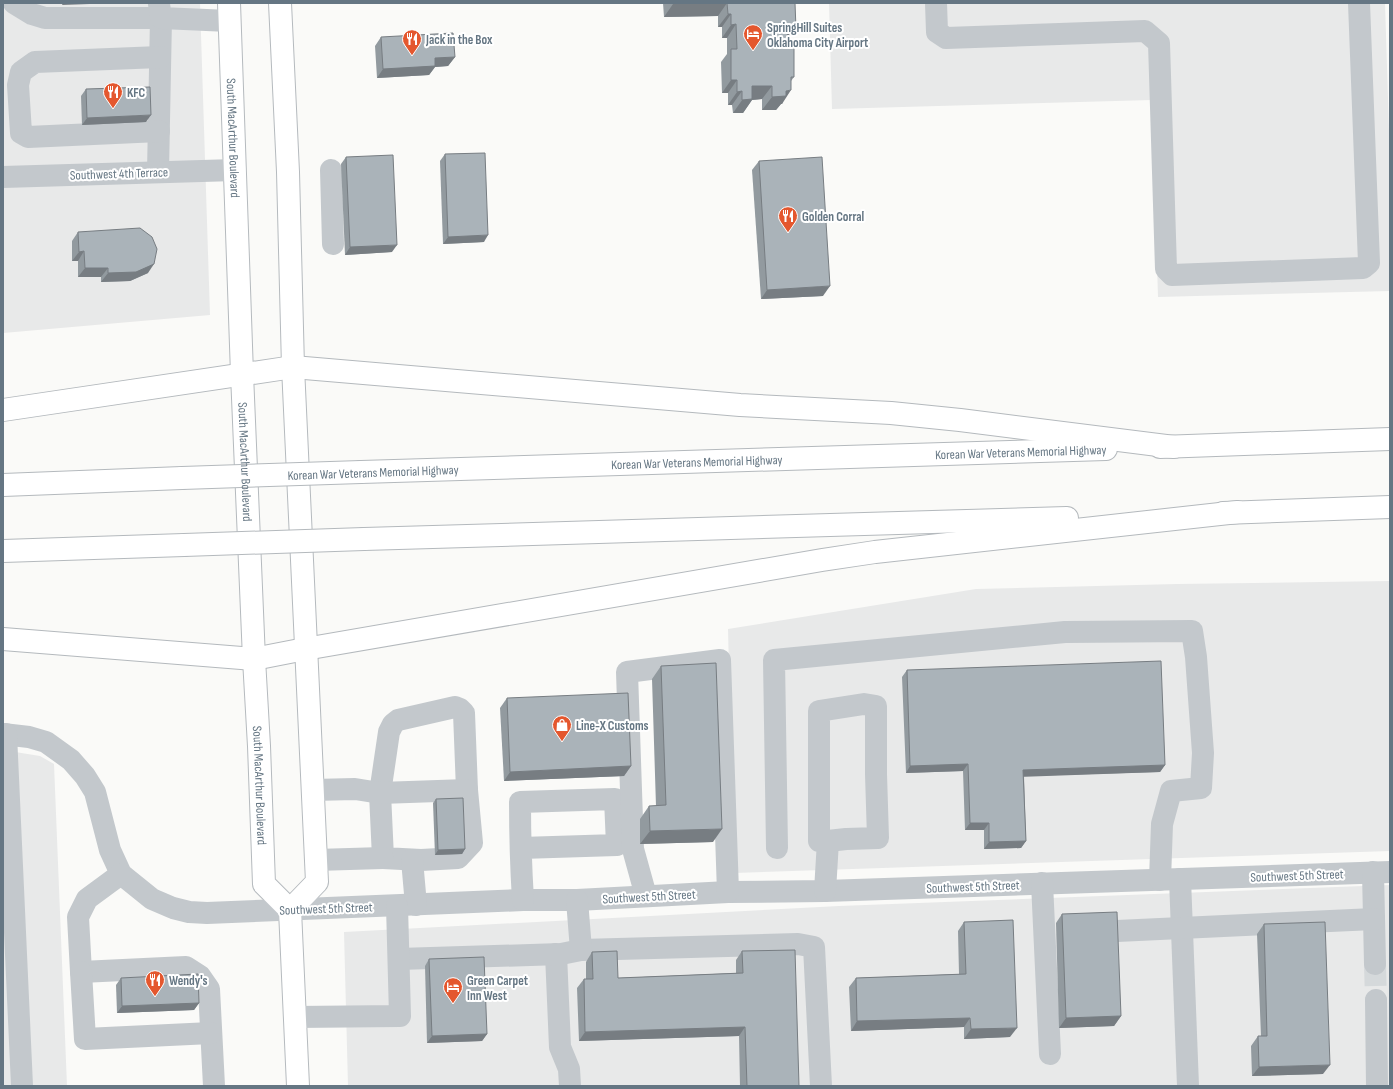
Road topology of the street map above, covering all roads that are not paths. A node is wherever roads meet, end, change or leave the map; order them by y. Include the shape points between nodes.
1 (14, 3) edge
2 (280, 3) edge
3 (936, 3) edge
4 (1359, 3) edge
5 (160, 10) edge
6 (229, 12) edge
7 (160, 57) junction
8 (159, 131) junction
9 (235, 170) junction
10 (331, 170) dead end
11 (158, 172) junction
12 (3, 177) edge
13 (332, 244) dead end
14 (293, 367) junction
15 (242, 374) junction
16 (3, 410) edge
17 (1390, 439) edge
18 (1174, 447) junction
19 (3, 484) edge
20 (1390, 507) edge
21 (1238, 512) junction
22 (3, 551) edge
23 (3, 640) edge
24 (305, 649) junction
25 (254, 659) junction
26 (5, 734) edge
27 (313, 790) junction
28 (467, 790) junction
29 (380, 793) junction
30 (823, 841) junction
31 (521, 848) junction
32 (777, 848) dead end
33 (383, 858) junction
34 (316, 860) junction
35 (412, 860) junction
36 (1382, 872) edge
37 (121, 874) junction
38 (1170, 879) junction
39 (1042, 883) junction
40 (825, 891) junction
41 (728, 892) junction
42 (646, 896) junction
43 (523, 900) junction
44 (577, 900) junction
45 (406, 905) junction
46 (290, 910) junction
47 (1374, 919) junction
48 (1182, 928) junction
49 (1117, 931) edge
50 (581, 950) junction
51 (556, 954) junction
52 (399, 959) junction
53 (1375, 964) tunnel mouth
54 (81, 972) junction
55 (1376, 1000) tunnel mouth
56 (295, 1017) junction
57 (211, 1033) junction
58 (1050, 1054) dead end
59 (22, 1086) edge
60 (214, 1086) edge
61 (298, 1086) edge
62 (570, 1086) edge
63 (821, 1086) edge
64 (1188, 1086) edge
65 (1377, 1086) edge

1 - 5 street via 32,14 45,18
2 - 14 main road
3 - 4 street via 937,32 946,38 1145,31 1159,43 1166,269 1172,275 1363,268 1369,263
5 - 6 street
5 - 7 street
6 - 9 main road, South MacArthur Boulevard
7 - 8 street
7 - 8 street via 35,62 21,72 18,86 21,133 28,137
8 - 11 street
9 - 11 street, Southwest 4th Terrace
9 - 15 main road, South MacArthur Boulevard
10 - 13 street
11 - 12 street, Southwest 4th Terrace
14 - 15 main road
14 - 18 main road via 740,405 891,413
14 - 24 main road
15 - 16 main road
15 - 25 main road, South MacArthur Boulevard
17 - 18 main road, Korean War Veterans Memorial Highway
18 - 19 main road, Korean War Veterans Memorial Highway, bridge
20 - 21 main road
21 - 22 main road, bridge
21 - 24 main road via 868,553
23 - 25 main road
24 - 25 main road
24 - 27 main road
25 - 46 main road, South MacArthur Boulevard via 264,884
26 - 37 street, Southwest 5th Street via 46,742 71,760 85,776 95,792 110,850
26 - 59 street
27 - 29 street via 355,789
27 - 34 main road
28 - 29 street
28 - 29 street via 464,713 455,707 398,720 393,724 389,732
28 - 35 street via 472,843 458,858
29 - 33 street
30 - 30 street via 878,838 876,706 864,704 819,711
30 - 40 street
31 - 31 street via 520,802 615,799 616,845
31 - 43 street
32 - 38 street via 774,660 1065,632 1192,630 1203,754 1201,788 1171,791 1162,824
33 - 34 street
33 - 35 street
34 - 46 main road via 317,882
35 - 45 street
36 - 38 street, Southwest 5th Street
36 - 47 street
37 - 46 street, Southwest 5th Street via 152,899 189,912
37 - 54 street via 86,899 78,917
38 - 39 street, Southwest 5th Street
38 - 48 street
39 - 40 street, Southwest 5th Street
39 - 58 street
40 - 41 street, Southwest 5th Street
41 - 42 street, Southwest 5th Street
41 - 42 street via 720,660 627,672 633,849
42 - 44 street, Southwest 5th Street
43 - 44 street, Southwest 5th Street
43 - 45 street, Southwest 5th Street
44 - 50 street
45 - 46 street, Southwest 5th Street
45 - 52 street
46 - 56 main road
47 - 48 street
47 - 53 street
48 - 49 street
48 - 64 street
50 - 51 street
50 - 63 street via 798,944 814,947
51 - 52 street
51 - 62 street via 560,1048 569,1069
52 - 56 street via 400,1016
54 - 57 street via 186,967 200,976 209,989
54 - 57 street via 85,1039
55 - 65 street
56 - 61 main road
57 - 60 street

